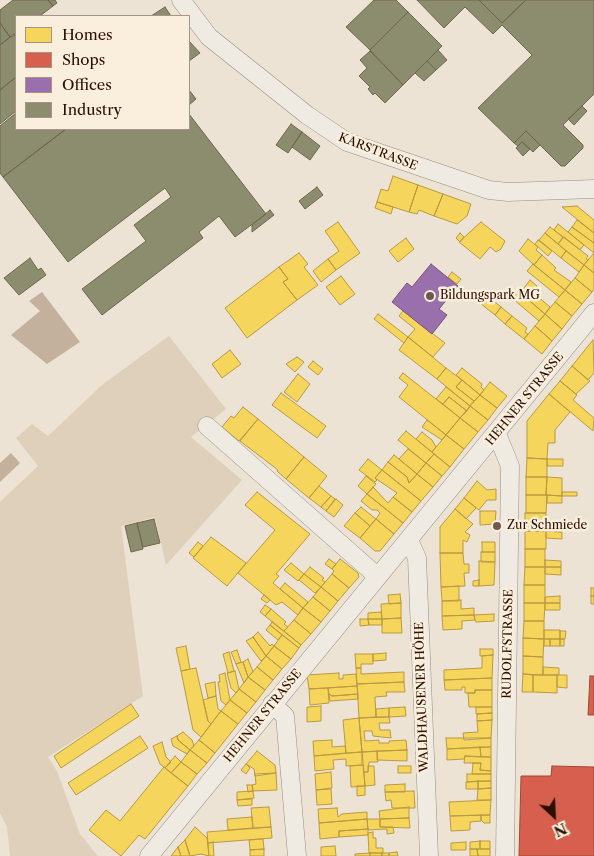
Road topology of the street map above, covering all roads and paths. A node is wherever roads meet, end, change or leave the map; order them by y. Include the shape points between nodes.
1 (181, 0) edge
2 (594, 189) edge
3 (594, 313) edge
4 (208, 426) dead end
5 (497, 434) junction
6 (409, 540) junction
7 (377, 576) junction
8 (272, 704) junction
9 (149, 856) edge
10 (297, 856) edge
11 (429, 856) edge
12 (505, 856) edge

1 - 2 street, KARSTRASSE via 209,37 307,115 347,142 489,190
3 - 5 street, HEHNER STRASSE
4 - 7 street
5 - 6 street, HEHNER STRASSE
5 - 12 street, RUDOLFSTRASSE via 510,466
6 - 7 street, HEHNER STRASSE
6 - 11 street, WALDHAUSENER HÖHE via 417,558
7 - 8 street, HEHNER STRASSE
8 - 9 street, HEHNER STRASSE
8 - 10 street via 285,716

